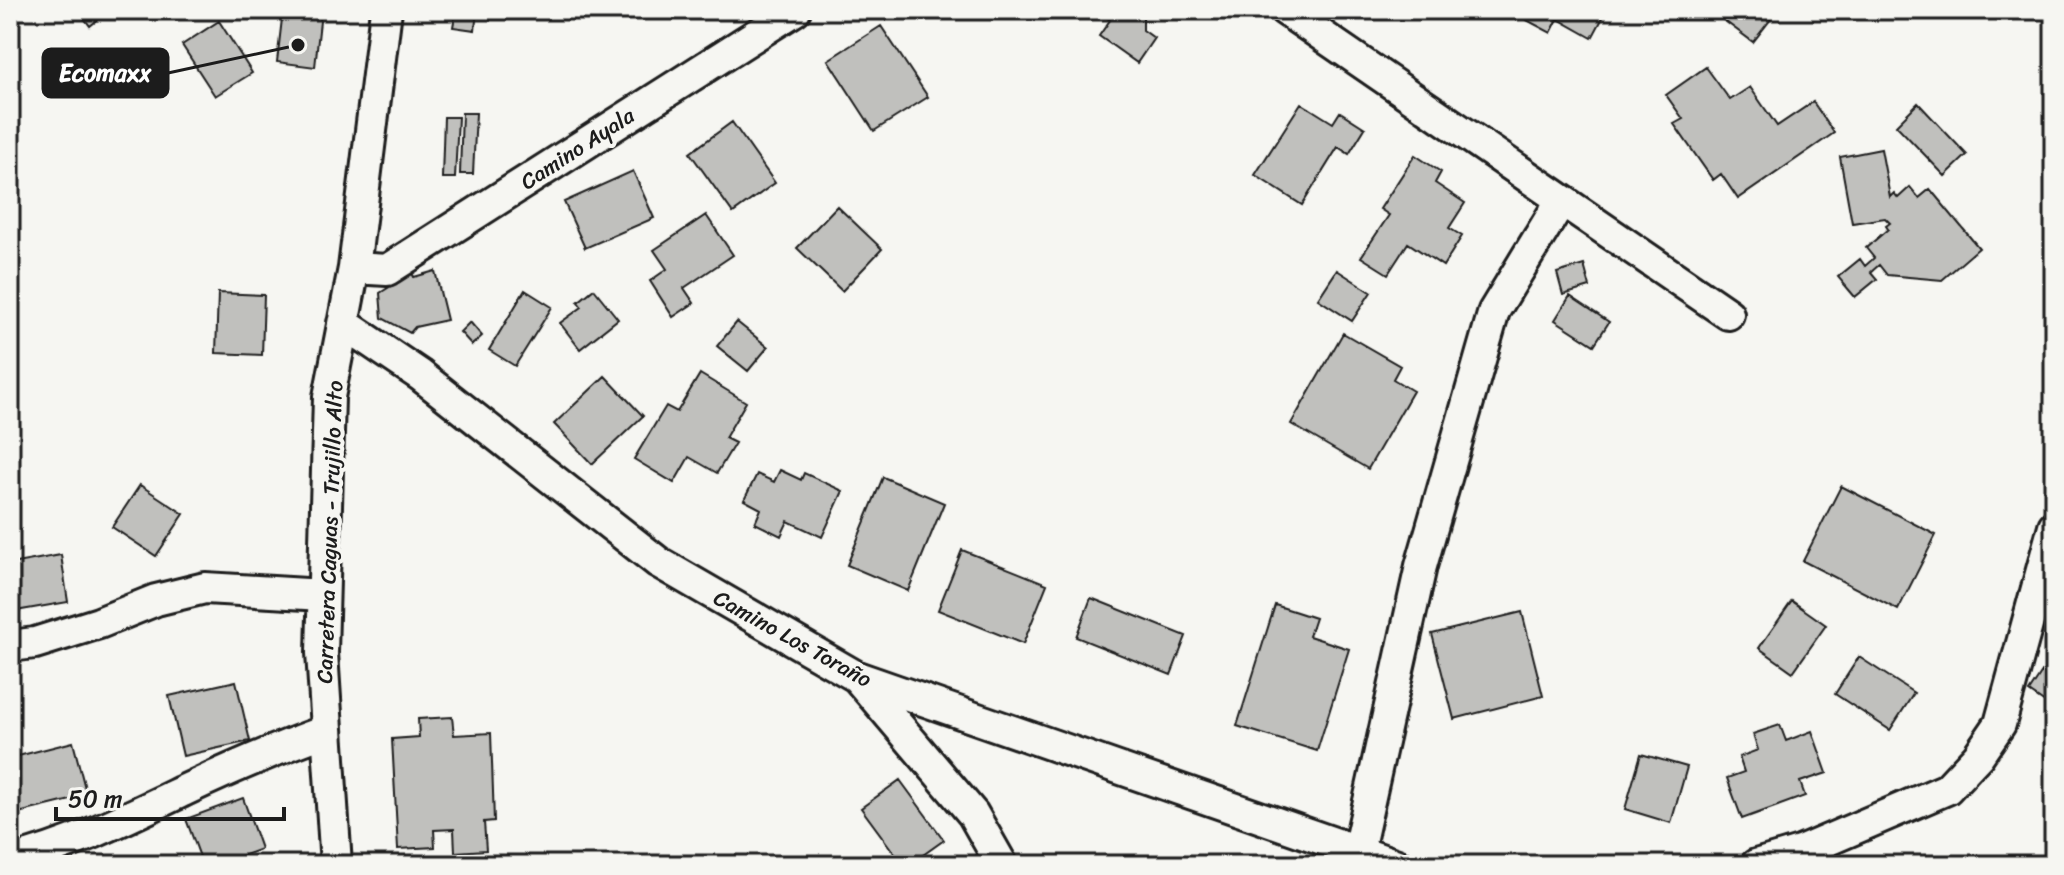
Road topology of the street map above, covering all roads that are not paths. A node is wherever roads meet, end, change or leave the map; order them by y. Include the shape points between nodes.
1 (386, 10) edge
2 (795, 10) edge
3 (1285, 10) edge
4 (1561, 201) junction
5 (354, 268) junction
6 (1728, 314) dead end
7 (343, 323) junction
8 (2054, 526) edge
9 (323, 595) junction
10 (10, 646) edge
11 (857, 677) junction
12 (326, 731) junction
13 (1358, 851) junction
14 (10, 861) edge
15 (336, 865) edge
16 (1002, 865) edge
17 (1397, 865) edge
18 (1756, 865) edge

1 - 5 street, Carretera Caguas - Trujillo Alto
2 - 5 street, Camino Ayala via 387,270
3 - 4 street
4 - 6 street
4 - 13 street via 1494,311 1421,566
5 - 7 street, Carretera Caguas - Trujillo Alto
7 - 9 street, Carretera Caguas - Trujillo Alto via 329,397
7 - 11 street, Camino Los Toraño via 420,375 658,562
8 - 18 street via 2000,724 1978,756 1947,789 1800,852
9 - 10 street via 205,588 35,643
9 - 12 street, Carretera Caguas - Trujillo Alto
11 - 13 street, Camino Los Toraño
11 - 16 street via 973,814
12 - 14 street via 119,822
12 - 15 street, Carretera Caguas - Trujillo Alto
13 - 17 street, Camino Los Toraño

